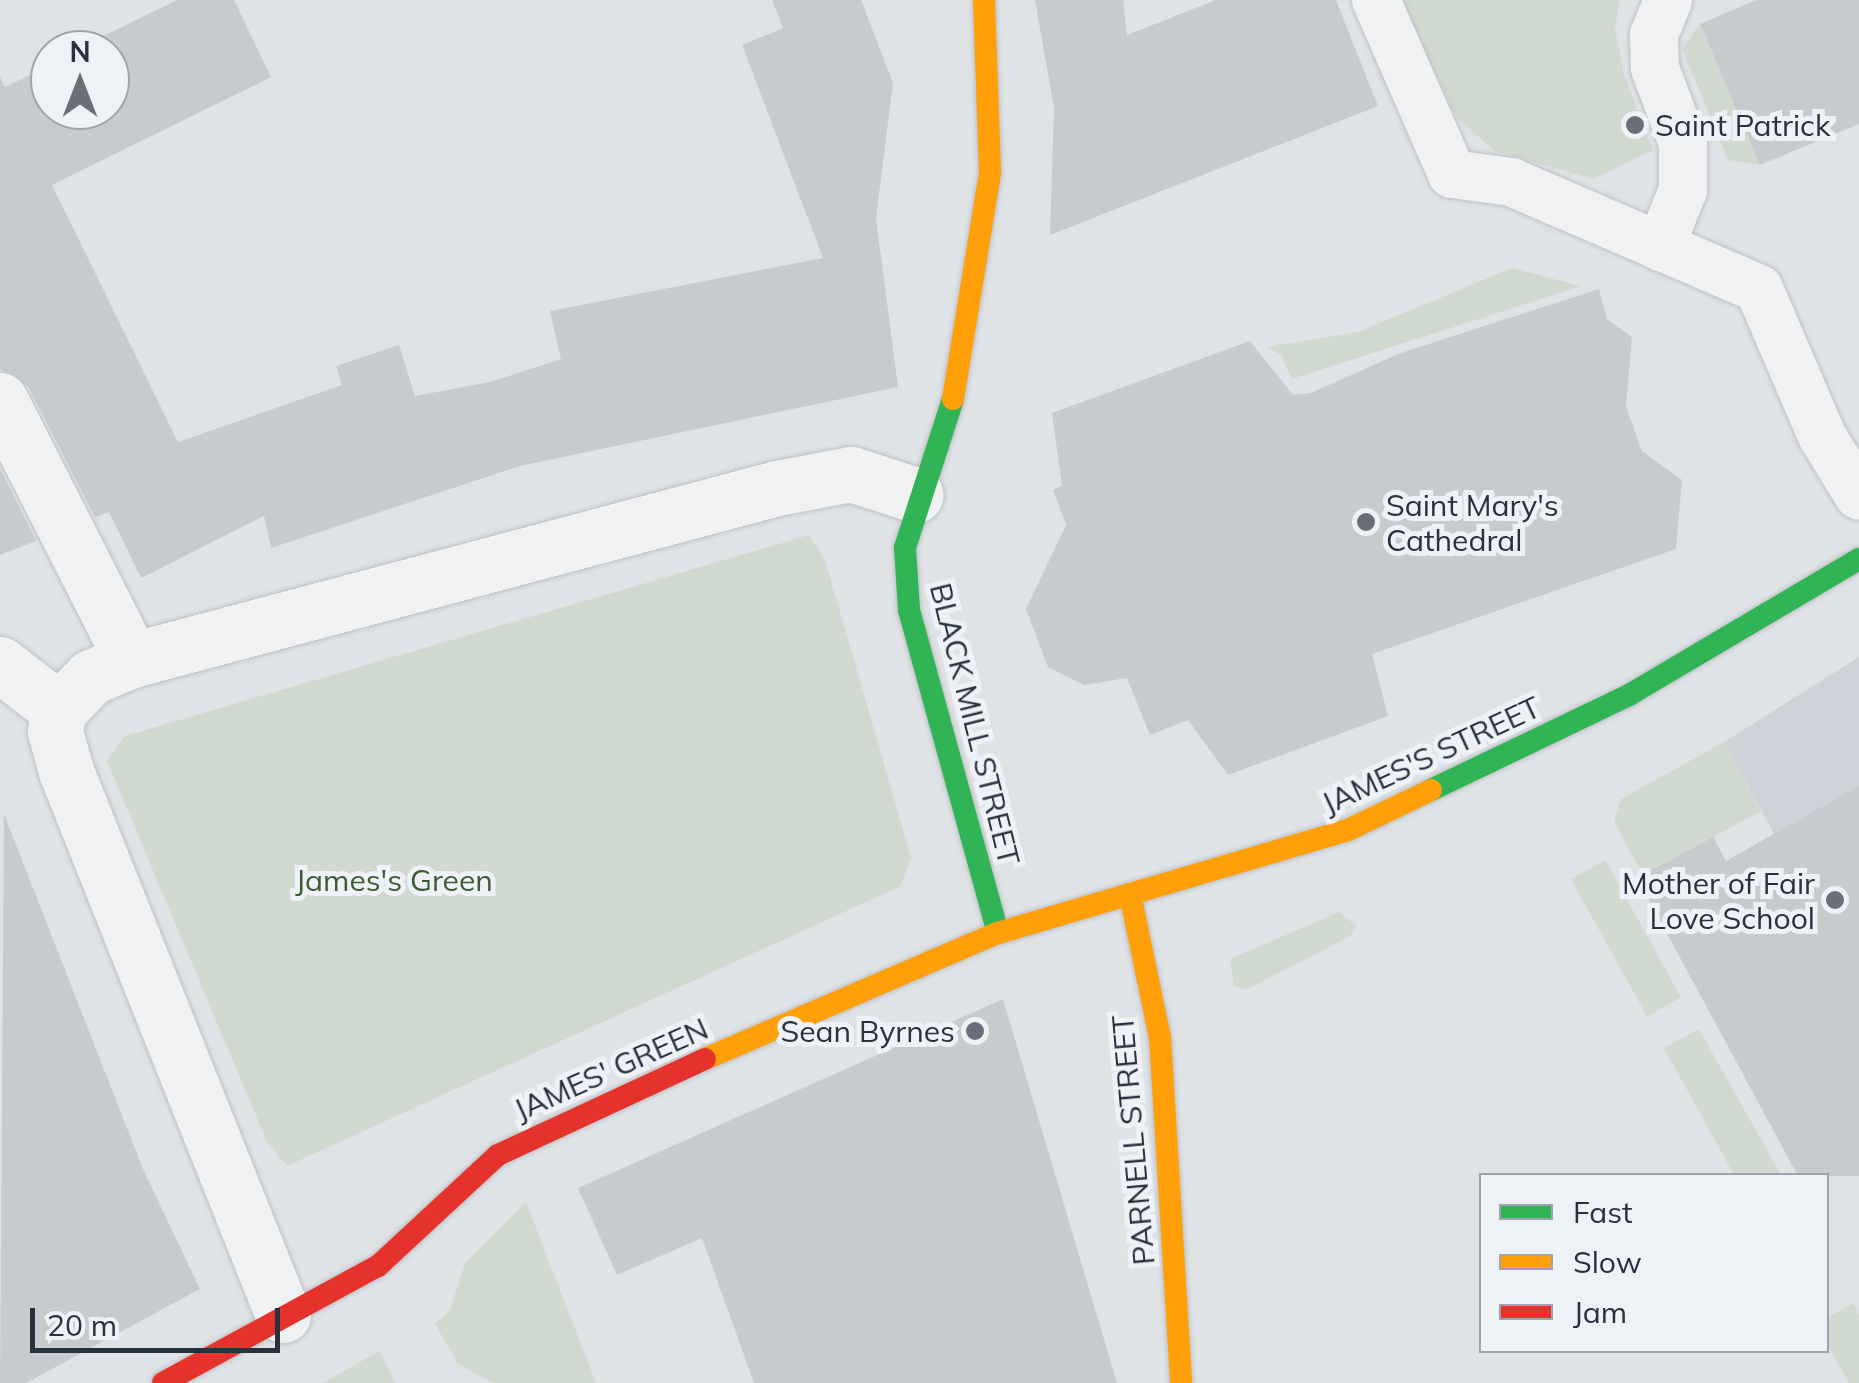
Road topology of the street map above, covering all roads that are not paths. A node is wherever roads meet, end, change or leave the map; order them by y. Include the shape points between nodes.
1 (984, 0) edge
2 (1376, 0) edge
3 (1668, 0) edge
4 (1660, 247) junction
5 (0, 400) edge
6 (916, 495) junction
7 (1859, 496) edge
8 (1859, 559) edge
9 (132, 660) junction
10 (0, 664) edge
11 (59, 710) junction
12 (1130, 894) junction
13 (998, 933) junction
14 (283, 1316) junction
15 (163, 1383) edge
16 (1181, 1383) edge

1 - 6 street, BLACK MILL STREET via 990,172 950,416
2 - 4 lane via 1452,174 1511,182
3 - 4 lane via 1654,35 1655,68 1683,143 1683,190
4 - 7 lane via 1759,289 1822,436
5 - 9 street
6 - 9 street via 851,474 777,488
6 - 13 street, BLACK MILL STREET via 905,548 909,610
8 - 12 street, JAMES'S STREET via 1629,695 1348,830
9 - 11 street via 91,677
10 - 11 street
11 - 14 street via 55,731 66,771
12 - 13 street, JAMES'S STREET
12 - 16 street, PARNELL STREET via 1160,1037
13 - 14 street, JAMES' GREEN via 522,1141 378,1266
14 - 15 street, JAMES' GREEN

